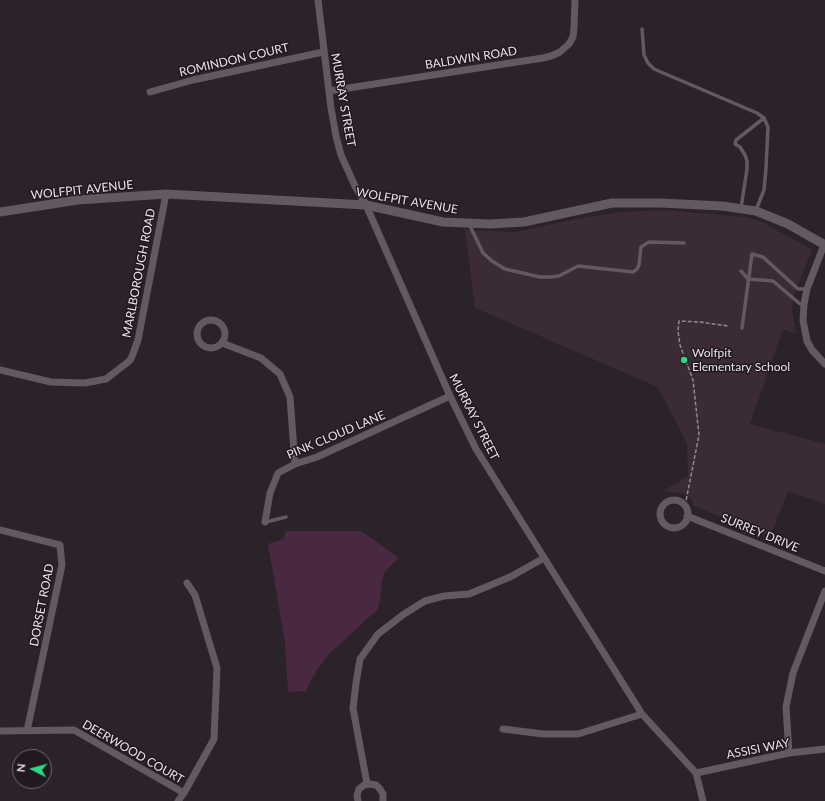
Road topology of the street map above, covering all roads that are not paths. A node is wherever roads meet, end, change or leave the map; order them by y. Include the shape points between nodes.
1 (318, 0) edge
2 (575, 0) edge
3 (642, 29) dead end
4 (323, 52) junction
5 (328, 91) junction
6 (150, 92) dead end
7 (764, 118) junction
8 (166, 194) junction
9 (366, 204) junction
10 (741, 208) junction
11 (756, 211) junction
12 (0, 212) edge
13 (468, 223) junction
14 (684, 243) dead end
15 (825, 245) edge
16 (741, 271) dead end
17 (748, 279) junction
18 (807, 289) junction
19 (804, 304) junction
20 (742, 328) dead end
21 (222, 343) junction
22 (825, 364) edge
23 (0, 370) edge
24 (450, 396) junction
25 (294, 464) junction
26 (687, 516) junction
27 (286, 517) dead end
28 (265, 522) joint
29 (0, 530) edge
30 (544, 558) junction
31 (825, 571) edge
32 (187, 583) dead end
33 (825, 591) edge
34 (642, 714) junction
35 (503, 729) dead end
36 (0, 731) edge
37 (27, 731) junction
38 (825, 749) edge
39 (789, 753) junction
40 (696, 773) junction
41 (367, 784) junction
42 (184, 793) junction
43 (178, 801) edge
44 (358, 801) edge
45 (382, 801) edge
46 (703, 801) edge

1 - 4 street, MURRAY STREET
2 - 5 street, BALDWIN ROAD via 573,37 560,52 551,56
3 - 7 lane via 644,55 654,69
4 - 5 street, MURRAY STREET
4 - 6 street, ROMINDON COURT via 193,80
5 - 9 street, MURRAY STREET via 341,155
7 - 10 lane via 736,140 747,161
7 - 11 lane via 768,127 766,168 764,190
8 - 9 street, WOLFPIT AVENUE
8 - 12 street, WOLFPIT AVENUE via 78,200
8 - 23 street, MARLBOROUGH ROAD via 138,340 128,362 106,380 85,384 51,382
9 - 13 street, WOLFPIT AVENUE via 443,222
9 - 24 street, MURRAY STREET
10 - 11 street, WOLFPIT AVENUE
10 - 13 street, WOLFPIT AVENUE via 619,202 524,222
11 - 15 street, WOLFPIT AVENUE via 788,224
13 - 14 lane via 483,253 492,261 505,268 540,277 559,276 578,266 634,272 639,265 641,247 649,242
15 - 18 street
16 - 17 lane
17 - 18 lane via 752,254 763,257 798,289
17 - 19 lane via 773,281 800,304
17 - 20 lane
18 - 19 street
19 - 22 street via 803,320 807,341
21 - 21 street via 214,348 205,347 199,342 197,337 201,324 209,320 218,322 224,329
21 - 25 street via 261,358 280,374 290,397
24 - 25 street, PINK CLOUD LANE via 317,457
24 - 30 street, MURRAY STREET via 476,449
25 - 28 street, PINK CLOUD LANE via 278,474 270,494
26 - 26 street via 683,524 674,528 665,525 660,517 661,508 668,501 678,501 685,506
26 - 31 street, SURREY DRIVE
27 - 28 lane
29 - 37 street, DORSET ROAD via 60,545 62,565
30 - 34 street, MURRAY STREET
30 - 41 street via 468,594 425,601 378,634 360,658 354,708
32 - 42 street via 195,595 217,668 214,739
33 - 39 street via 793,673 786,707
34 - 35 street via 578,734 543,734
34 - 40 street, MURRAY STREET
36 - 37 street, DEERWOOD COURT
37 - 42 street, DEERWOOD COURT via 74,730
38 - 39 street, ASSISI WAY
39 - 40 street, ASSISI WAY
40 - 46 street, MURRAY STREET
41 - 44 street via 359,789
41 - 45 street via 376,785 380,789 383,794
42 - 43 street

